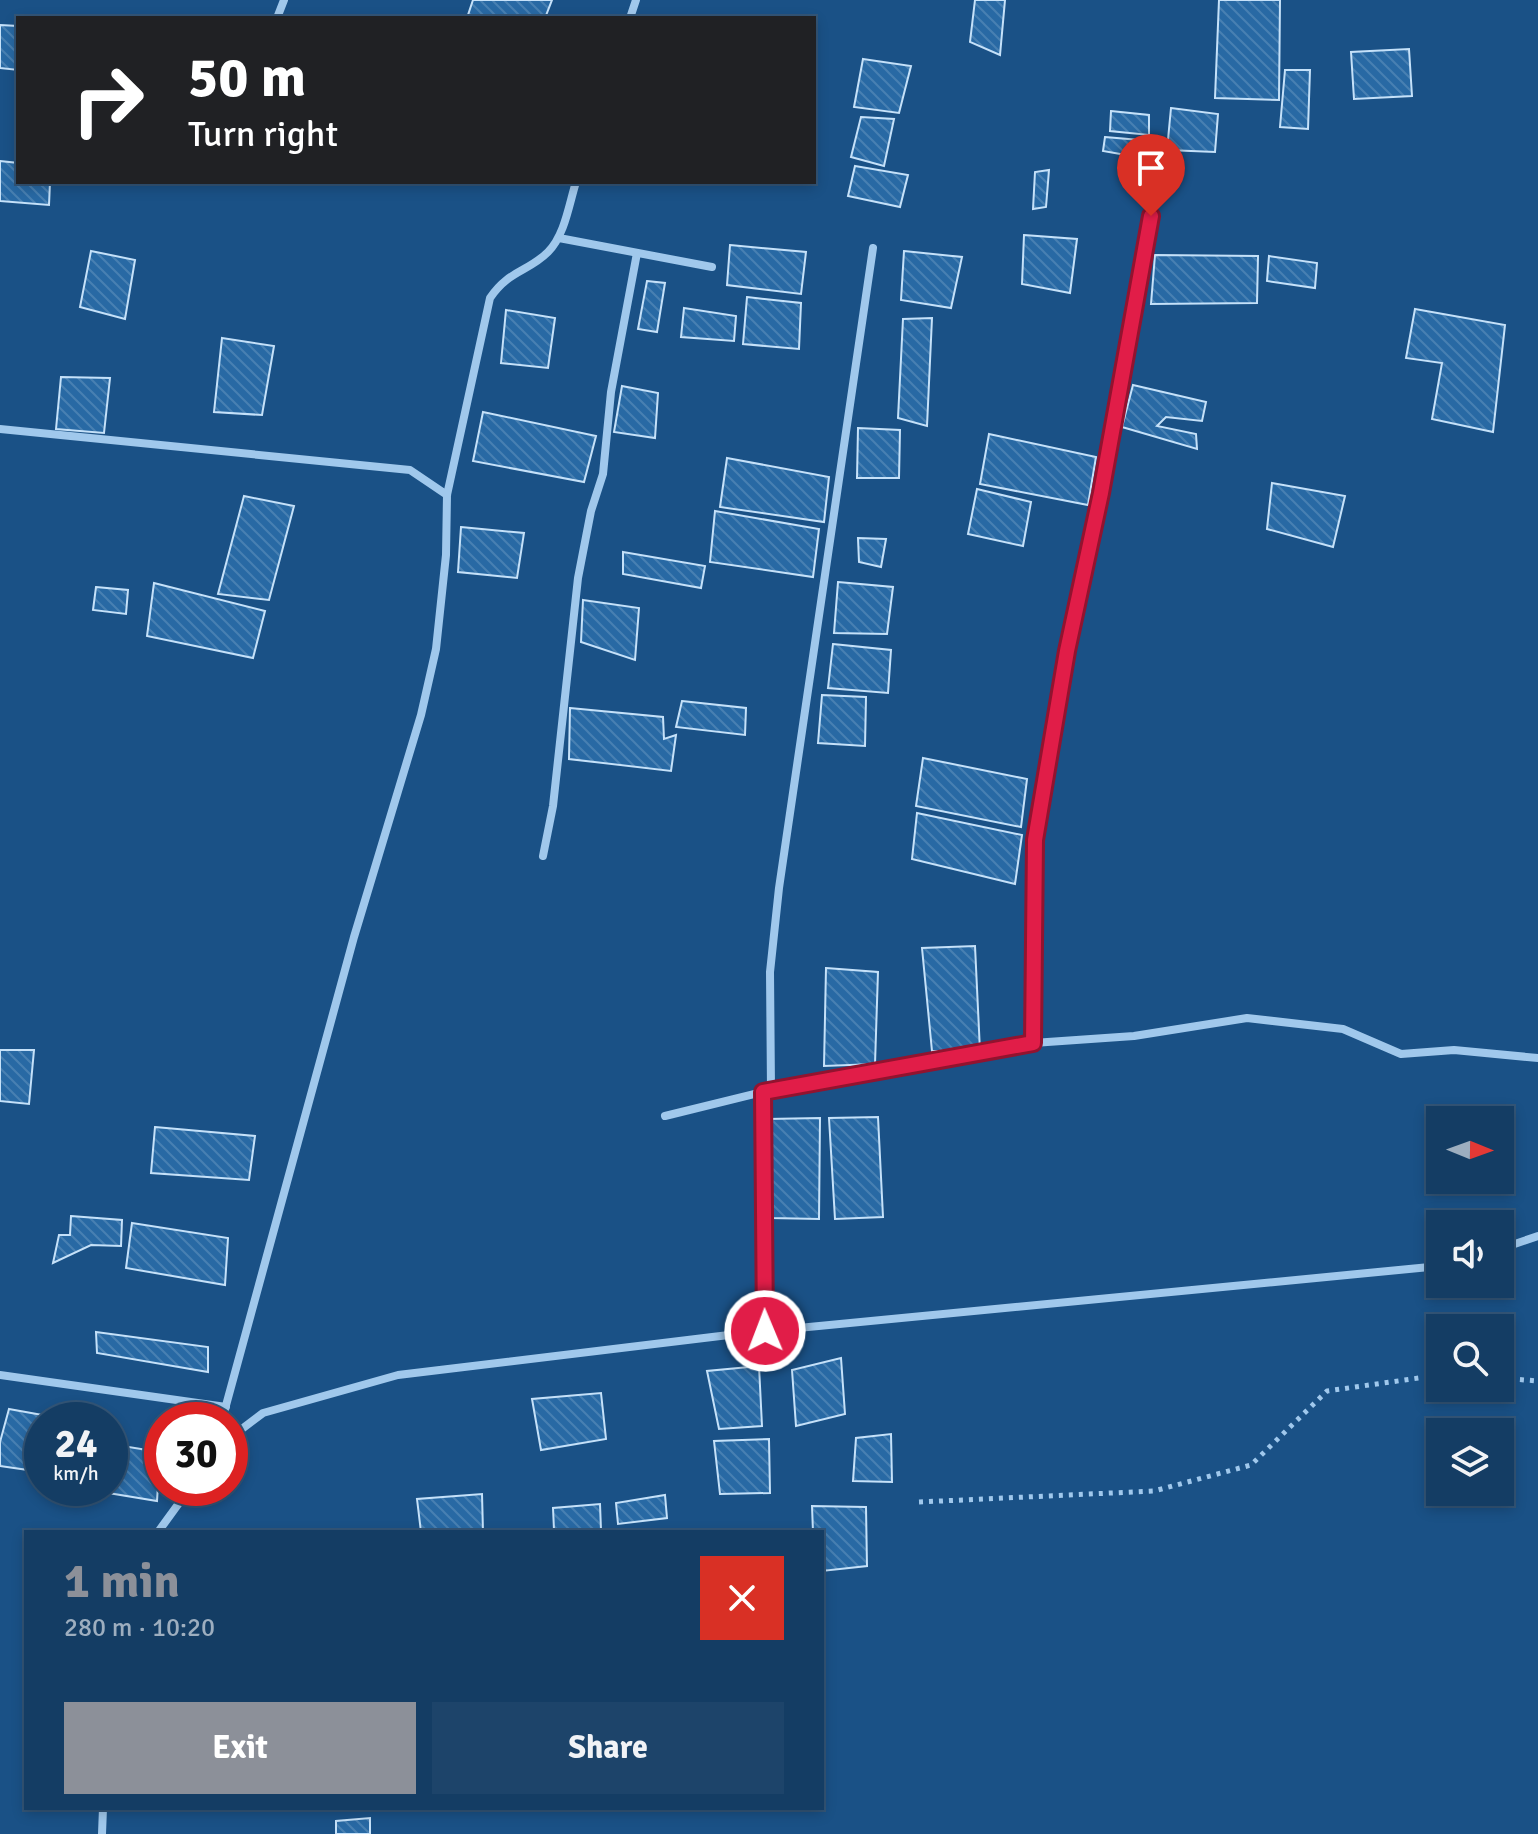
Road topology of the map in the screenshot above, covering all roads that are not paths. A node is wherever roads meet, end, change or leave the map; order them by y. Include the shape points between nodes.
1 (1157, 174) dead end
2 (575, 184) edge
3 (559, 238) junction
4 (873, 248) dead end
5 (637, 253) junction
6 (712, 267) dead end
7 (0, 429) edge
8 (447, 495) junction
9 (543, 856) dead end
10 (1033, 1043) junction
11 (1538, 1058) edge
12 (767, 1091) junction
13 (665, 1116) dead end
14 (1538, 1236) edge
15 (1514, 1244) edge
16 (1426, 1267) edge
17 (765, 1331) junction
18 (0, 1375) edge
19 (191, 1402) edge
20 (227, 1402) edge
21 (248, 1424) edge
22 (177, 1506) edge
23 (159, 1530) edge
24 (103, 1810) edge
25 (102, 1834) edge

1 - 10 street via 1035,840
2 - 3 street
3 - 5 street
3 - 8 street via 541,258 502,281 490,298
4 - 12 street via 779,888 770,972
5 - 6 street
5 - 9 street via 611,392 603,474 578,578
7 - 8 street via 410,470
8 - 20 street via 436,649 421,715 354,937
10 - 11 street via 1134,1036 1247,1018 1343,1029 1393,1053 1454,1050
10 - 12 street
12 - 13 street
12 - 17 street
14 - 15 street
16 - 17 street
17 - 21 street via 398,1375 263,1413
18 - 19 street
22 - 23 street
24 - 25 street

